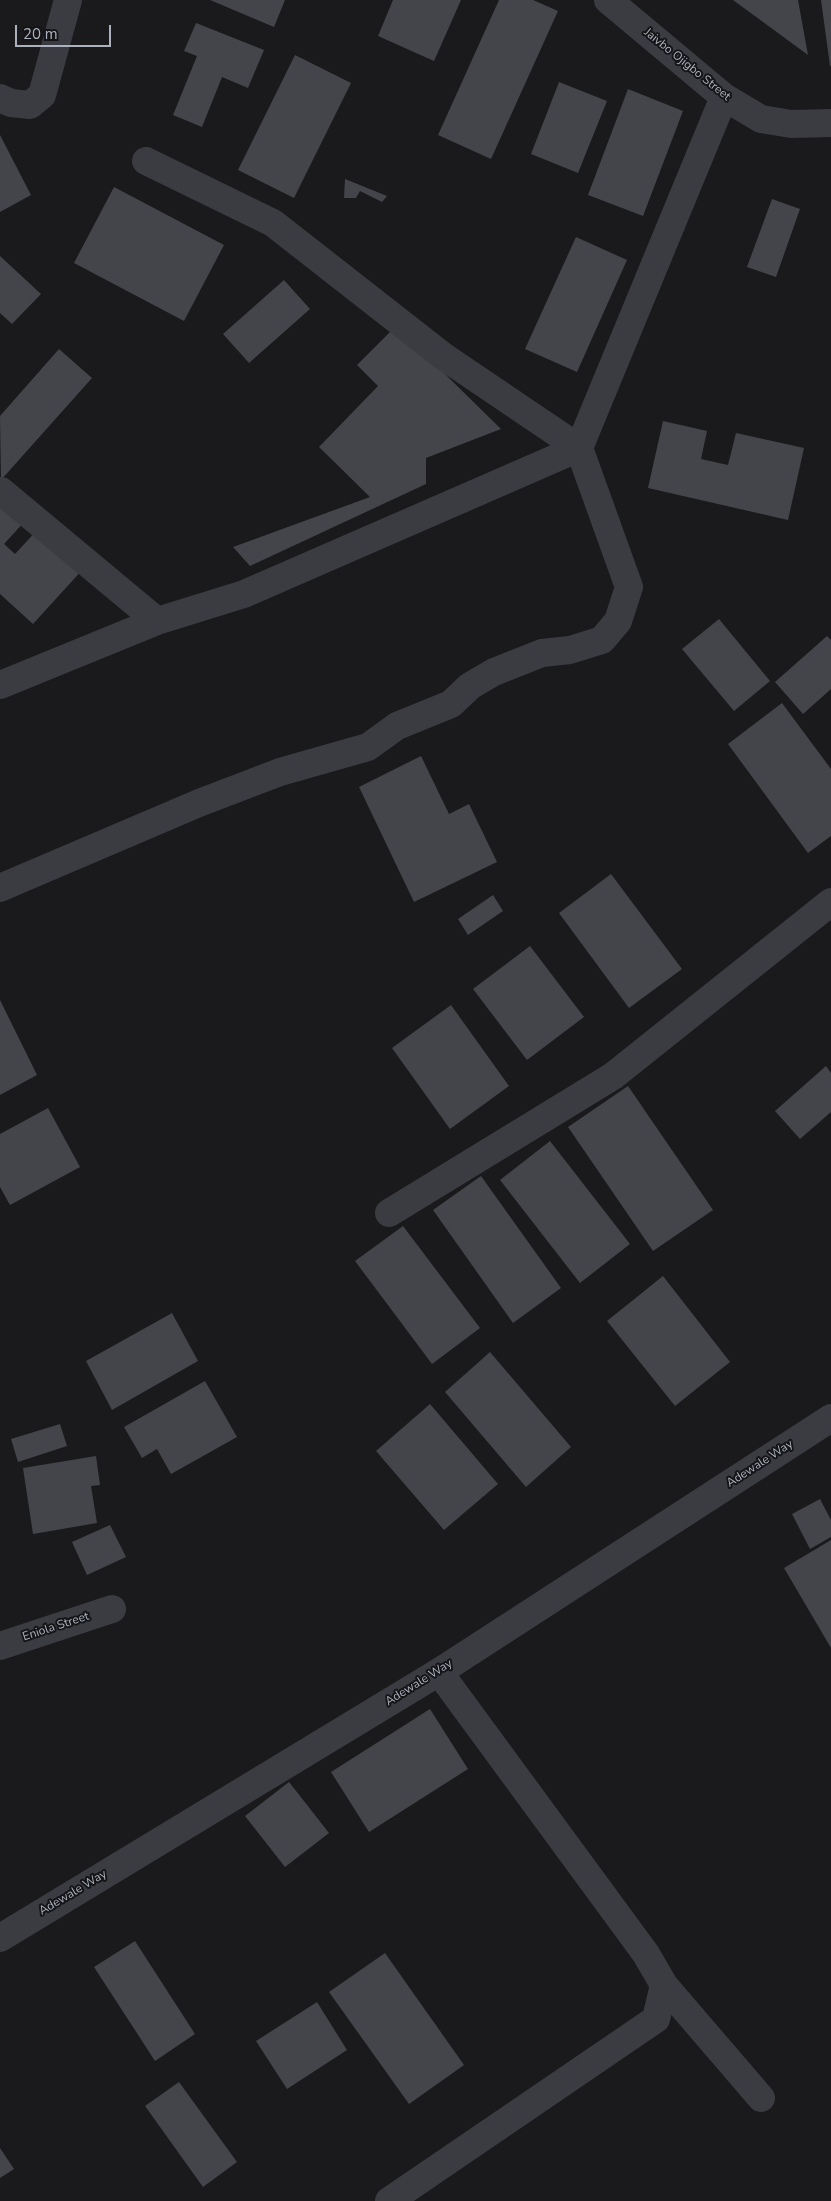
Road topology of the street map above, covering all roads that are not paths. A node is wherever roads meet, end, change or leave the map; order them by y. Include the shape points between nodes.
1 (68, 0) edge
2 (608, 0) edge
3 (724, 97) junction
4 (0, 98) edge
5 (831, 123) edge
6 (146, 161) dead end
7 (579, 448) junction
8 (1, 491) edge
9 (157, 621) junction
10 (0, 686) edge
11 (0, 888) edge
12 (831, 902) edge
13 (389, 1213) dead end
14 (831, 1418) edge
15 (112, 1609) dead end
16 (0, 1646) edge
17 (438, 1672) junction
18 (0, 1938) edge
19 (664, 1985) junction
20 (762, 2098) dead end
21 (389, 2201) edge

1 - 4 street via 42,95 30,105
2 - 3 street, Jaivbo Ojigbo Street
3 - 5 street, Jaivbo Ojigbo Street via 761,119 791,124
3 - 7 street
6 - 7 street via 273,223 443,356
7 - 9 street via 244,594
7 - 11 street via 629,587 618,622 602,640 542,654 494,672 470,686 451,704 397,726 368,747 280,772 199,803
8 - 9 street
9 - 10 street
12 - 13 street via 613,1076
14 - 17 street, Adewale Way
15 - 16 street, Eniola Street
17 - 18 street, Adewale Way
17 - 19 street via 646,1954
19 - 20 street
19 - 21 street via 656,2019

